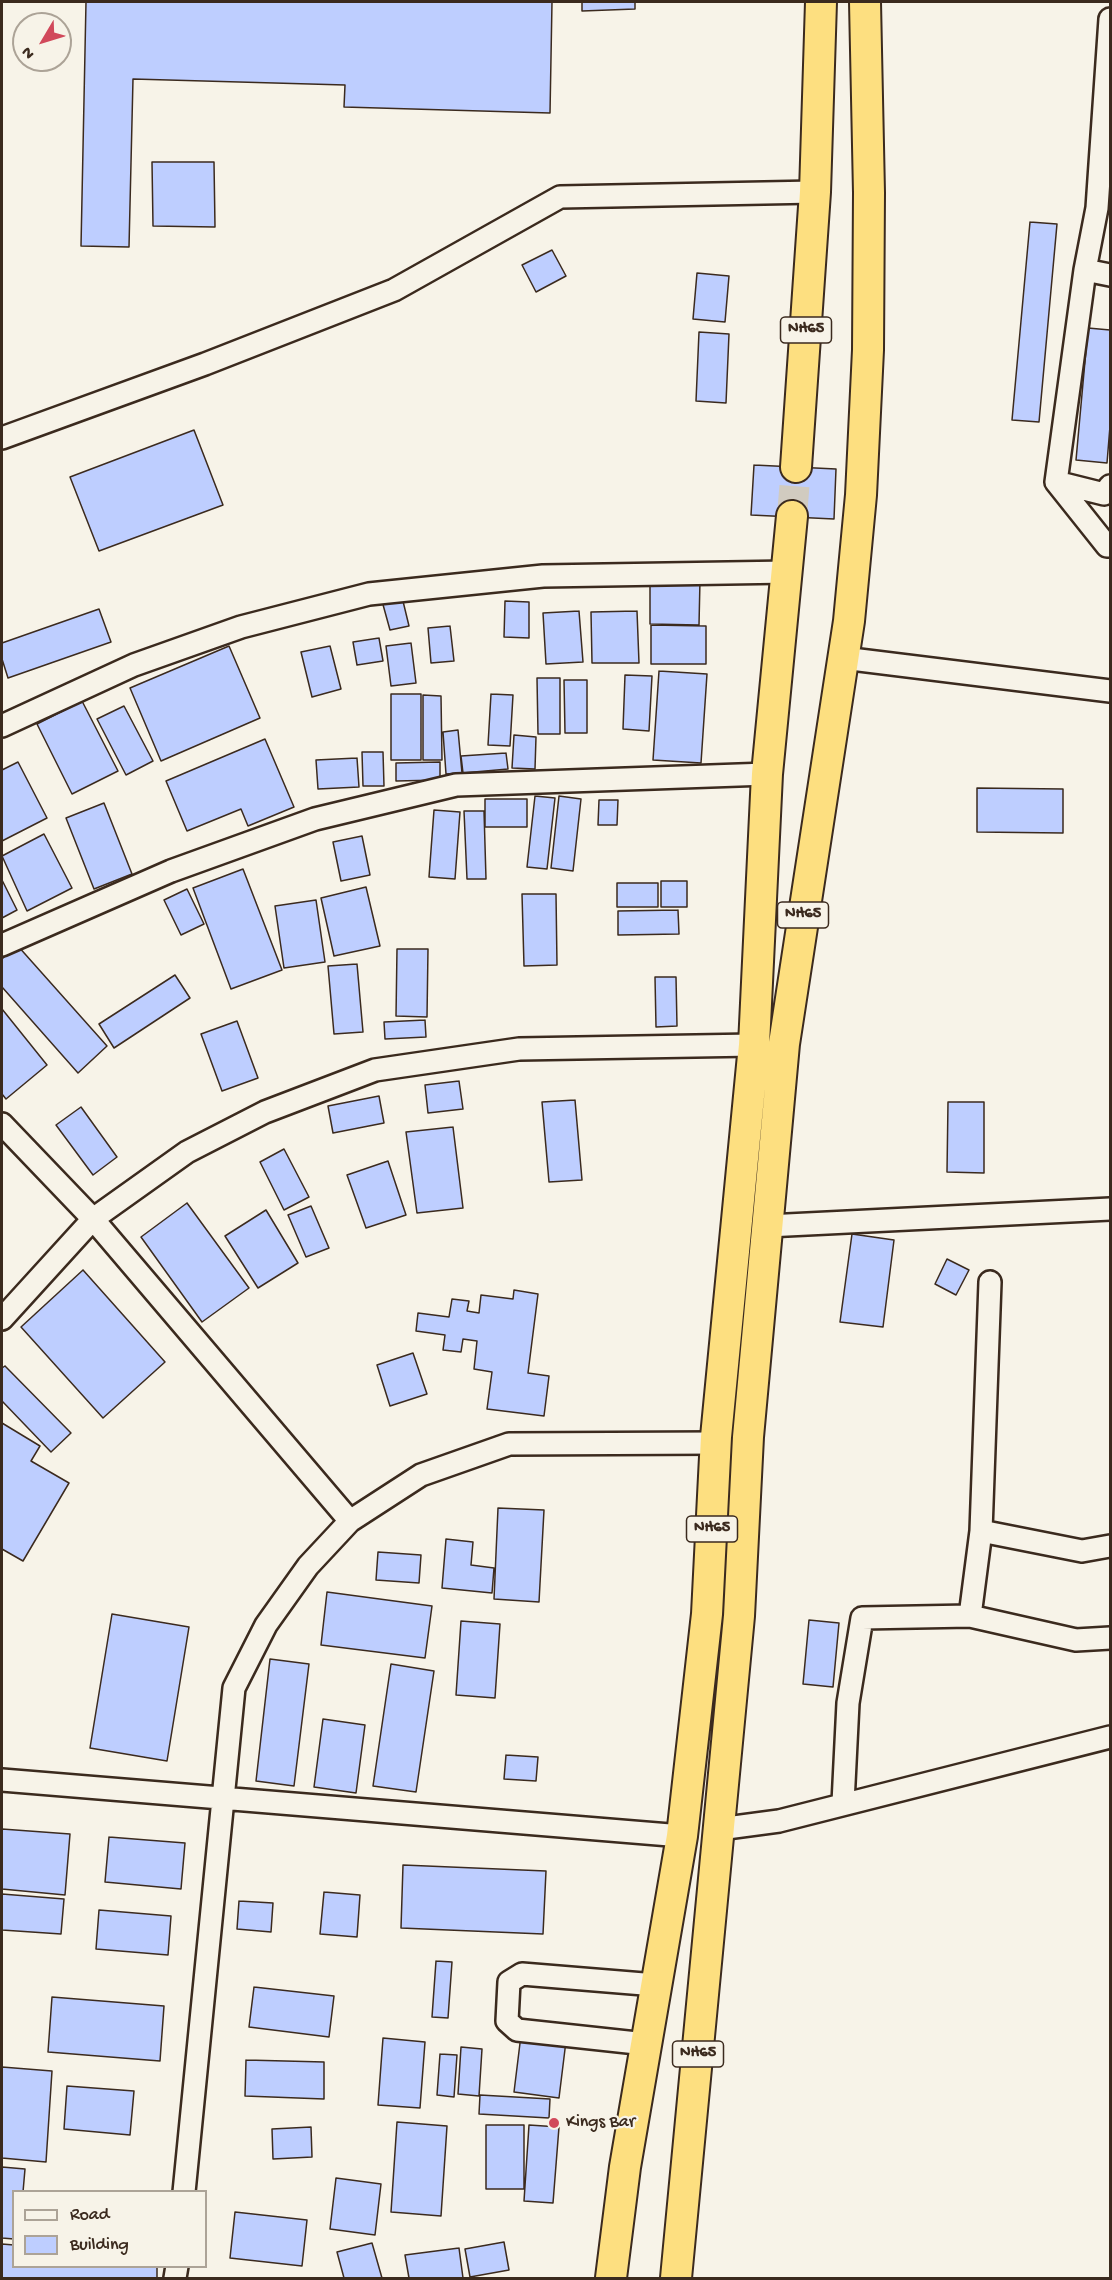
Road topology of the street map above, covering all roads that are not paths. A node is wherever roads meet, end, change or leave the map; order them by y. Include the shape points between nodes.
1 (821, 2) edge
2 (865, 2) edge
3 (1110, 19) edge
4 (815, 192) junction
5 (1104, 209) edge
6 (1085, 270) junction
7 (1110, 275) edge
8 (2, 438) edge
9 (796, 467) tunnel mouth
10 (1056, 482) junction
11 (1110, 486) edge
12 (792, 516) tunnel mouth
13 (1110, 546) edge
14 (789, 572) junction
15 (843, 658) junction
16 (1110, 691) edge
17 (2, 726) edge
18 (767, 774) junction
19 (2, 945) edge
20 (754, 1045) junction
21 (4, 1133) edge
22 (1110, 1209) edge
23 (93, 1219) junction
24 (767, 1226) junction
25 (990, 1282) dead end
26 (2, 1319) edge
27 (716, 1443) junction
28 (350, 1521) junction
29 (981, 1531) junction
30 (1110, 1546) edge
31 (970, 1616) junction
32 (1110, 1638) edge
33 (1110, 1737) edge
34 (2, 1780) edge
35 (222, 1797) junction
36 (843, 1803) junction
37 (719, 1829) junction
38 (682, 1836) junction
39 (656, 1985) junction
40 (646, 2044) junction
41 (184, 2190) edge
42 (611, 2278) edge
43 (676, 2278) edge

1 - 4 highway, NH65
2 - 15 highway, NH65 via 868,350 861,495
3 - 5 street
4 - 8 street via 560,197 394,290
4 - 9 highway, NH65
5 - 6 street
6 - 7 street
6 - 10 street
10 - 11 street via 1104,494
10 - 13 street
12 - 14 highway, NH65
14 - 17 street via 543,576 369,594 241,627 134,665
14 - 18 highway, NH65
15 - 16 street
15 - 24 highway, NH65 via 784,1044
18 - 19 street via 456,785 315,819 171,872
18 - 20 highway, NH65
20 - 23 street via 519,1049 375,1070 265,1112 187,1152
20 - 27 highway, NH65
21 - 23 street
22 - 24 street
23 - 26 street
23 - 28 street
24 - 37 highway, NH65 via 748,1437 739,1616
25 - 29 street
27 - 28 street via 509,1444 421,1475
27 - 38 highway, NH65 via 707,1614
28 - 35 street via 308,1566 266,1625 234,1688
29 - 30 street via 1082,1551
29 - 31 street
31 - 32 street via 1076,1640
31 - 36 street via 862,1618 848,1703
33 - 36 street
34 - 35 street
35 - 38 street
35 - 41 street
36 - 37 street via 779,1821
37 - 43 highway, NH65
38 - 39 highway, NH65
39 - 40 highway, NH65
39 - 40 street via 522,1974 509,1982 507,2021 517,2030
40 - 42 highway, NH65

